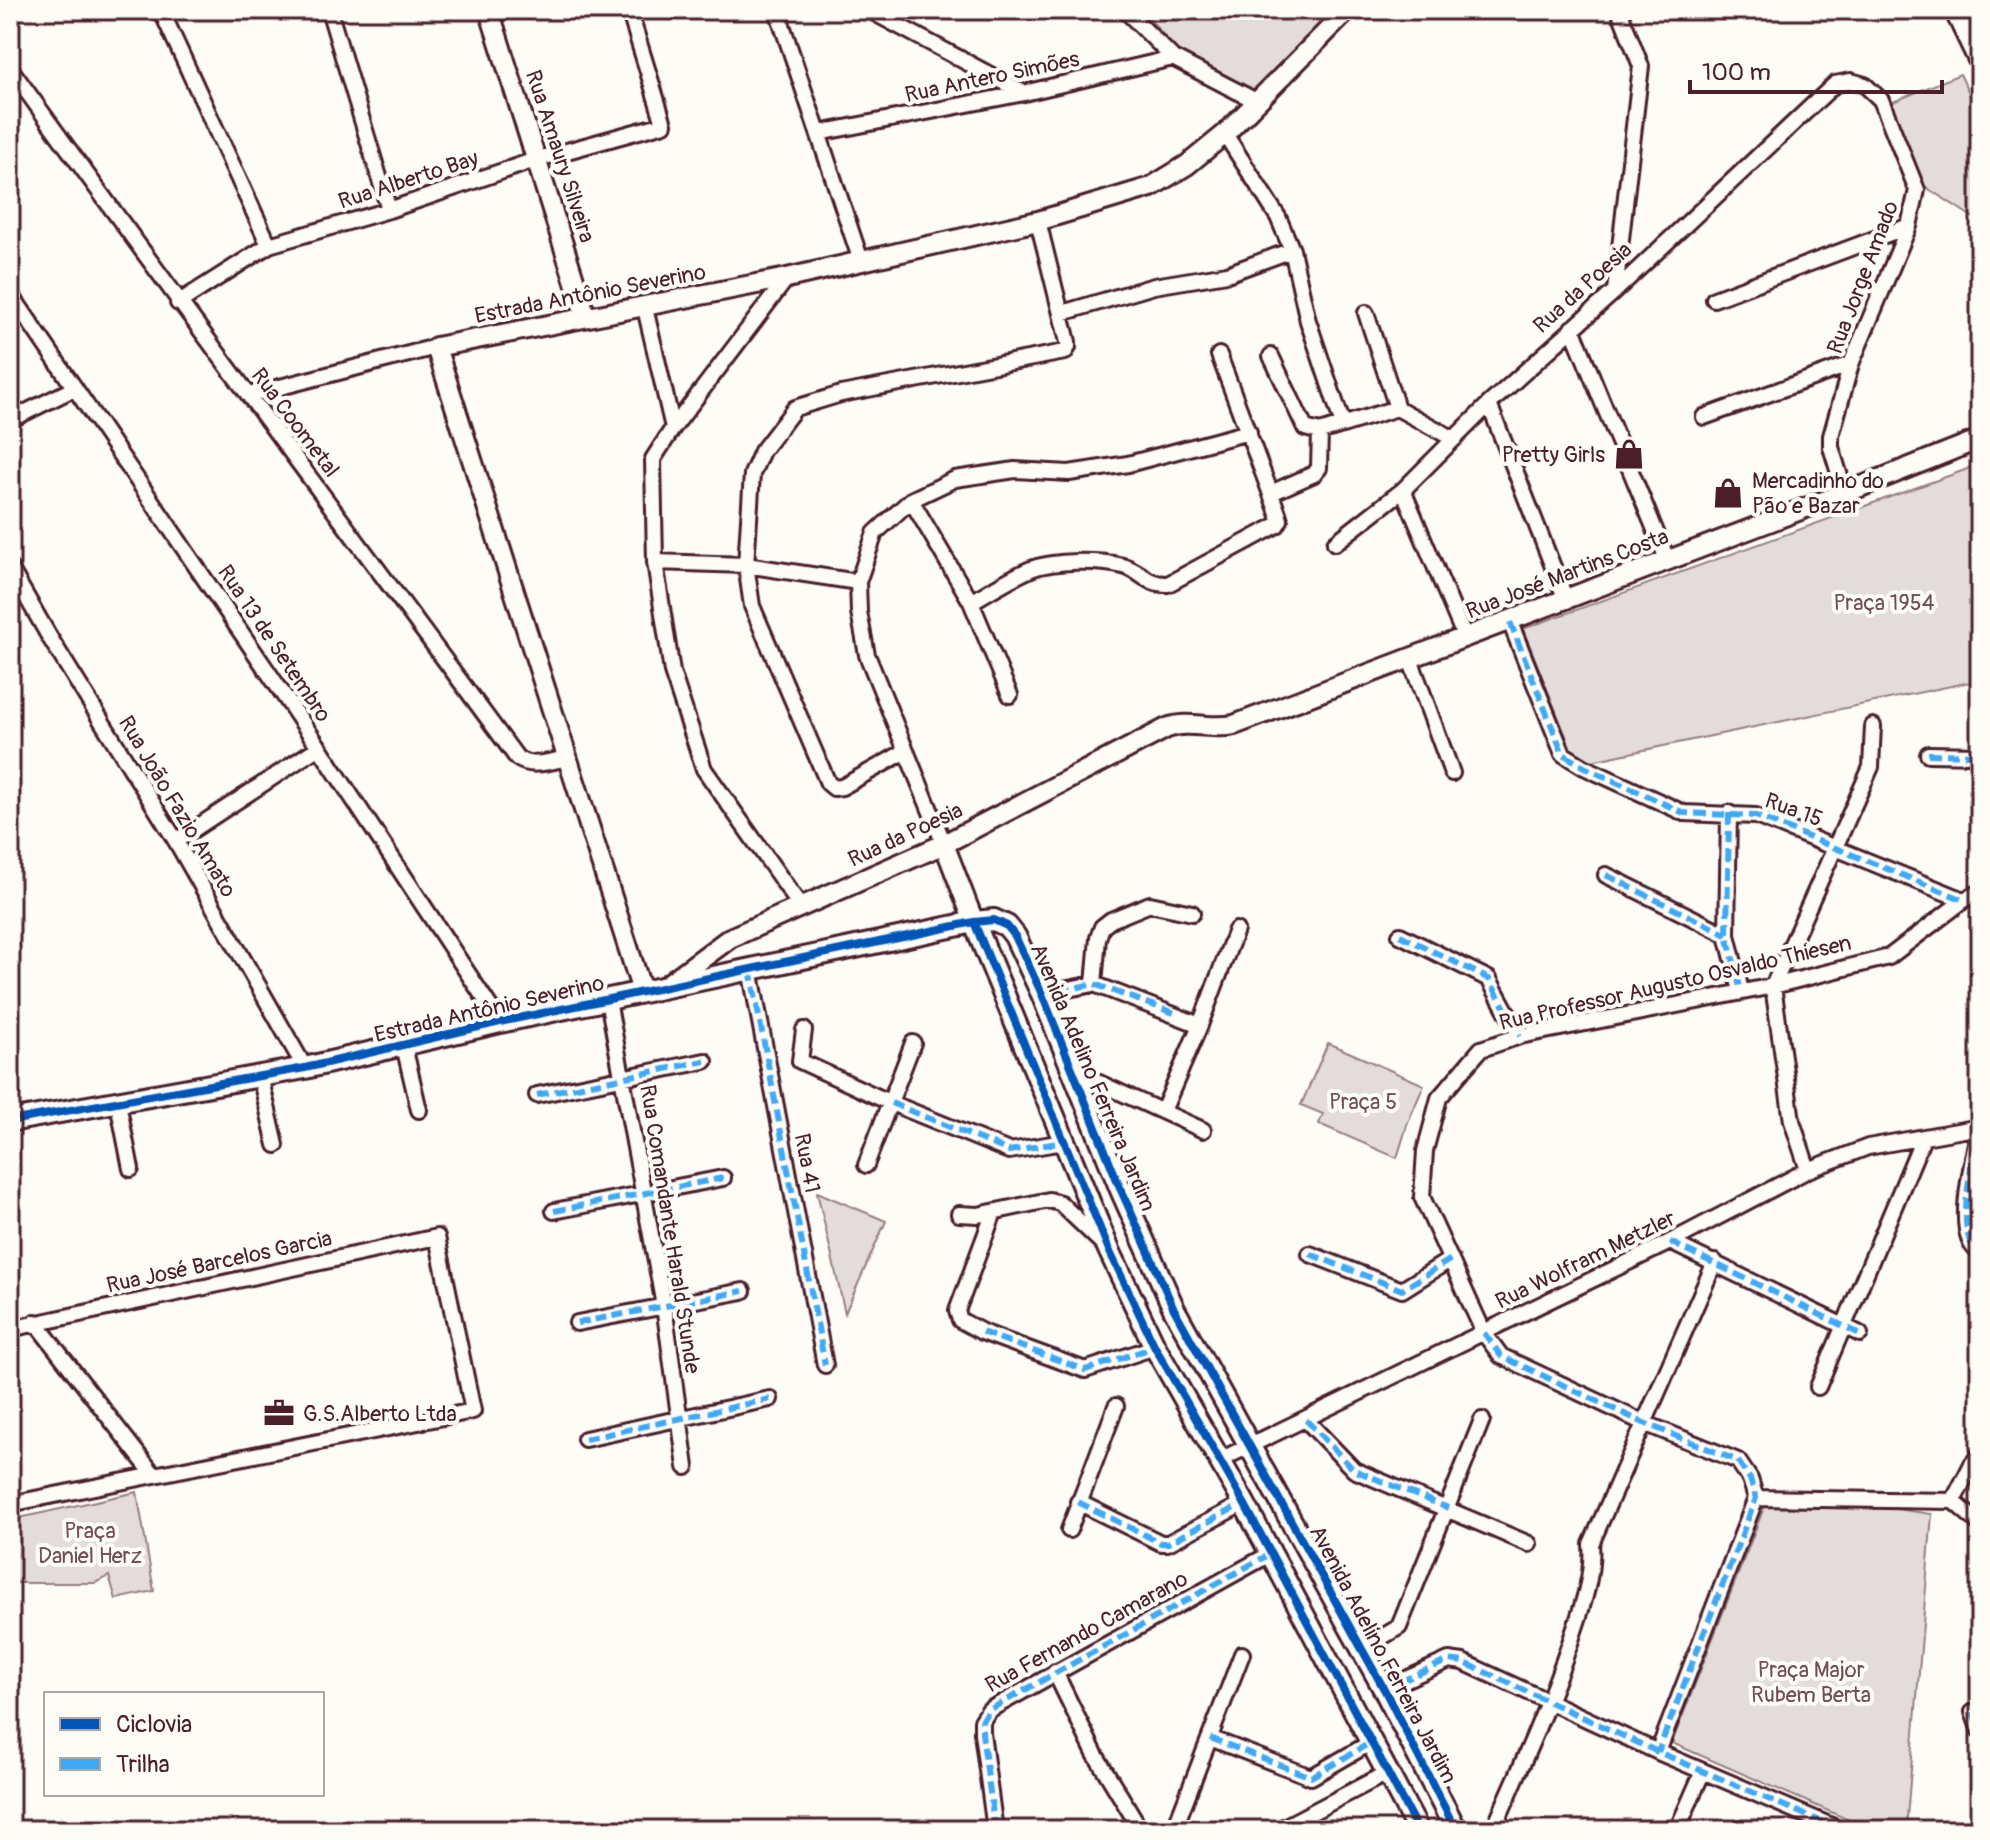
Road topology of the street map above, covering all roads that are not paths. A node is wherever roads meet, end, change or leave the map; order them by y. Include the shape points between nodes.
1 (161, 10) edge
2 (329, 10) edge
3 (489, 10) edge
4 (629, 10) edge
5 (777, 10) edge
6 (869, 10) edge
7 (1125, 10) edge
8 (1348, 10) edge
9 (1619, 10) edge
10 (1954, 10) edge
11 (1173, 58) junction
12 (1979, 58) edge
13 (10, 68) edge
14 (1865, 85) joint
15 (1024, 93) junction
16 (1256, 101) junction
17 (819, 133) junction
18 (1225, 134) junction
19 (538, 159) junction
20 (389, 210) junction
21 (1038, 221) junction
22 (1909, 226) junction
23 (269, 245) junction
24 (1292, 250) junction
25 (861, 261) junction
26 (787, 278) junction
27 (1615, 291) junction
28 (10, 293) edge
29 (1714, 299) dead end
30 (178, 303) junction
31 (645, 308) junction
32 (1062, 313) junction
33 (1366, 313) dead end
34 (586, 317) junction
35 (1572, 328) junction
36 (436, 347) junction
37 (1219, 355) dead end
38 (1271, 356) dead end
39 (1851, 364) junction
40 (75, 388) junction
41 (249, 395) junction
42 (1489, 404) junction
43 (1397, 408) junction
44 (1704, 417) dead end
45 (10, 420) edge
46 (1343, 425) junction
47 (673, 428) junction
48 (1249, 432) junction
49 (1320, 432) junction
50 (1454, 439) junction
51 (1980, 439) edge
52 (1403, 490) junction
53 (1271, 493) junction
54 (1845, 493) junction
55 (911, 500) junction
56 (1335, 543) dead end
57 (1667, 559) junction
58 (655, 562) junction
59 (746, 565) junction
60 (10, 568) edge
61 (858, 582) junction
62 (1566, 600) junction
63 (971, 602) junction
64 (1510, 622) junction
65 (1465, 638) junction
66 (1410, 659) junction
67 (1010, 695) dead end
68 (1873, 726) dead end
69 (1167, 728) joint
70 (319, 747) junction
71 (906, 751) junction
72 (1928, 754) dead end
73 (1980, 755) edge
74 (568, 758) junction
75 (1452, 773) dead end
76 (1729, 813) junction
77 (176, 841) junction
78 (944, 844) junction
79 (1833, 847) junction
80 (1606, 875) dead end
81 (1980, 892) edge
82 (1964, 900) junction
83 (801, 907) junction
84 (1192, 913) dead end
85 (974, 922) junction
86 (1236, 930) dead end
87 (1400, 935) dead end
88 (1727, 935) junction
89 (750, 969) junction
90 (1094, 984) junction
91 (665, 986) junction
92 (1773, 986) junction
93 (642, 991) junction
94 (1741, 991) junction
95 (1042, 994) junction
96 (608, 1000) junction
97 (500, 1022) junction
98 (1200, 1025) junction
99 (804, 1030) dead end
100 (1520, 1036) junction
101 (913, 1043) dead end
102 (404, 1046) junction
103 (705, 1061) dead end
104 (305, 1068) junction
105 (1073, 1071) junction
106 (260, 1076) junction
107 (624, 1078) junction
108 (537, 1095) dead end
109 (118, 1103) junction
110 (891, 1103) junction
111 (419, 1110) dead end
112 (1163, 1111) junction
113 (10, 1121) edge
114 (1980, 1127) edge
115 (1203, 1130) dead end
116 (1923, 1138) junction
117 (1064, 1142) junction
118 (276, 1145) dead end
119 (866, 1165) dead end
120 (131, 1169) dead end
121 (1808, 1170) junction
122 (723, 1178) dead end
123 (644, 1194) junction
124 (554, 1211) dead end
125 (994, 1212) junction
126 (959, 1214) dead end
127 (1670, 1242) junction
128 (1109, 1250) junction
129 (1980, 1252) edge
130 (1310, 1254) dead end
131 (1451, 1259) junction
132 (1715, 1262) junction
133 (743, 1291) dead end
134 (664, 1306) junction
135 (35, 1322) junction
136 (577, 1323) dead end
137 (1845, 1327) junction
138 (10, 1329) edge
139 (1484, 1333) junction
140 (1860, 1334) dead end
141 (1155, 1347) junction
142 (825, 1365) dead end
143 (1818, 1387) dead end
144 (770, 1399) dead end
145 (1116, 1406) dead end
146 (679, 1417) junction
147 (1306, 1420) junction
148 (1482, 1420) dead end
149 (1644, 1423) junction
150 (585, 1439) dead end
151 (1250, 1446) junction
152 (1980, 1454) edge
153 (1220, 1460) junction
154 (686, 1467) dead end
155 (154, 1475) junction
156 (1756, 1498) junction
157 (1953, 1501) junction
158 (1078, 1502) junction
159 (1244, 1503) junction
160 (10, 1504) edge
161 (1448, 1508) junction
162 (1980, 1524) edge
163 (1069, 1530) dead end
164 (1529, 1544) dead end
165 (1270, 1554) junction
166 (1362, 1649) junction
167 (1242, 1654) dead end
168 (1055, 1672) junction
169 (1384, 1689) junction
170 (1550, 1702) junction
171 (1973, 1712) dead end
172 (1980, 1731) edge
173 (1210, 1738) junction
174 (1370, 1743) junction
175 (1414, 1748) junction
176 (1658, 1752) junction
177 (1703, 1771) junction
178 (1387, 1773) junction
179 (1439, 1796) junction
180 (1414, 1822) edge
181 (1821, 1826) edge
182 (995, 1830) edge
183 (1141, 1830) edge
184 (1174, 1830) edge
185 (1278, 1830) edge
186 (1456, 1830) edge
187 (1493, 1830) edge
188 (1677, 1830) edge
189 (1841, 1830) edge

1 - 23 street
2 - 20 street
3 - 19 street, Rua Amaury Silveira
4 - 19 street, Rua Alberto Bay via 664,124
5 - 17 street
6 - 15 street
7 - 11 street
8 - 16 street, Estrada Antônio Severino
9 - 27 street via 1641,66
10 - 12 street
11 - 15 street, Rua Antero Simões
11 - 16 street
13 - 30 street, Rua Coometal
14 - 22 street, Rua Jorge Amado via 1881,100 1917,190
14 - 27 street, Rua da Poesia via 1835,84
15 - 17 street, Rua Antero Simões
16 - 18 street, Estrada Antônio Severino
17 - 25 street
18 - 21 street, Estrada Antônio Severino via 1151,187
18 - 24 street via 1278,217
19 - 20 street, Rua Alberto Bay
19 - 34 street, Rua Amaury Silveira
20 - 23 street, Rua Alberto Bay
21 - 25 street, Estrada Antônio Severino
21 - 32 street
22 - 29 street
22 - 39 street, Rua Jorge Amado
23 - 30 street, Rua Alberto Bay
24 - 32 street via 1227,274 1154,286
24 - 46 street via 1308,321
25 - 26 street, Estrada Antônio Severino
26 - 31 street, Estrada Antônio Severino
26 - 47 street
27 - 35 street, Rua da Poesia
28 - 40 street, Rua 13 de Setembro
30 - 41 street, Rua Coometal
31 - 34 street, Estrada Antônio Severino
31 - 47 street
32 - 59 street via 1065,352 841,394 795,408 762,451 752,474
33 - 43 street
34 - 36 street, Estrada Antônio Severino
35 - 42 street, Rua da Poesia
35 - 57 street
36 - 41 street
36 - 74 street, Estrada Antônio Severino
37 - 48 street
38 - 49 street via 1300,422
39 - 44 street
39 - 54 street, Rua Jorge Amado via 1831,436
40 - 45 street
40 - 70 street, Rua 13 de Setembro
41 - 74 street, Rua Coometal via 517,758 534,764
42 - 50 street, Rua da Poesia
42 - 62 street
43 - 46 street
43 - 50 street
46 - 49 street
47 - 58 street via 653,459
48 - 53 street
48 - 55 street via 1128,464 955,479
49 - 53 street via 1319,468
50 - 52 street, Rua da Poesia
51 - 54 street, Rua José Martins Costa
52 - 56 street, Rua da Poesia
52 - 65 street
53 - 63 street via 1277,525 1168,584 1155,585 1128,567 1081,562 1033,568
54 - 57 street, Rua José Martins Costa
55 - 61 street via 875,533
55 - 63 street
57 - 62 street, Rua José Martins Costa
58 - 59 street
58 - 83 street via 672,672 704,769
59 - 61 street
59 - 71 street via 752,606 828,783 842,787
60 - 77 street, Rua João Fazio Amato
61 - 71 street via 867,655
62 - 64 street, Rua José Martins Costa
63 - 67 street
64 - 65 street, Rua José Martins Costa
64 - 76 street, Rua 15 via 1563,754 1684,813
65 - 66 street, Rua José Martins Costa
66 - 69 street, Rua José Martins Costa via 1234,725
66 - 75 street
68 - 79 street via 1871,767
69 - 78 street, Rua da Poesia
70 - 77 street
70 - 97 street, Rua 13 de Setembro
71 - 78 street
72 - 73 street
74 - 93 street, Estrada Antônio Severino
76 - 79 street, Rua 15 via 1756,816
76 - 88 street
77 - 104 street, Rua João Fazio Amato
78 - 83 street, Rua da Poesia
78 - 85 street
79 - 82 street, Rua 15
79 - 92 street
80 - 88 street
81 - 82 street, Rua Professor Augusto Osvaldo Thiesen
82 - 92 street, Rua Professor Augusto Osvaldo Thiesen via 1889,957
83 - 91 street, Rua da Poesia via 730,938
84 - 90 street via 1150,904 1111,920 1098,938
85 - 89 main road, Estrada Antônio Severino
85 - 95 main road, Avenida Adelino Ferreira Jardim via 994,920 1007,926
85 - 117 main road
86 - 98 street
87 - 100 street via 1489,979
88 - 94 street
89 - 91 main road, Estrada Antônio Severino
89 - 142 street, Rua 41
90 - 95 street
90 - 98 street
91 - 93 main road, Estrada Antônio Severino
92 - 94 street, Rua Professor Augusto Osvaldo Thiesen
92 - 121 street via 1792,1121
93 - 96 main road, Estrada Antônio Severino
94 - 100 street, Rua Professor Augusto Osvaldo Thiesen
95 - 105 main road, Avenida Adelino Ferreira Jardim
96 - 97 main road, Estrada Antônio Severino
96 - 107 street, Rua Comandante Harald Stunde
97 - 102 main road, Estrada Antônio Severino
98 - 112 street
99 - 110 street via 800,1061
100 - 131 street, Rua Professor Augusto Osvaldo Thiesen via 1481,1049 1439,1098 1425,1151 1422,1197
101 - 110 street
102 - 104 main road, Estrada Antônio Severino
102 - 111 street
103 - 107 street
104 - 106 main road, Estrada Antônio Severino
105 - 112 street
105 - 151 main road, Avenida Adelino Ferreira Jardim via 1174,1309
106 - 109 main road, Estrada Antônio Severino
106 - 118 street
107 - 108 street
107 - 123 street, Rua Comandante Harald Stunde
109 - 113 main road, Estrada Antônio Severino
109 - 120 street
110 - 117 street via 1009,1151
110 - 119 street
112 - 115 street
114 - 116 street, Rua Wolfram Metzler
114 - 129 street via 1964,1221 1967,1238
116 - 121 street, Rua Wolfram Metzler via 1868,1147
116 - 137 street
117 - 128 main road
121 - 127 street, Rua Wolfram Metzler
122 - 123 street
123 - 124 street
123 - 134 street, Rua Comandante Harald Stunde
125 - 126 street
125 - 128 street via 1049,1200 1060,1203
125 - 141 street via 957,1311 960,1320 1085,1370
127 - 132 street
127 - 139 street, Rua Wolfram Metzler
128 - 141 main road
130 - 131 street via 1402,1290
131 - 139 street, Rua Professor Augusto Osvaldo Thiesen
132 - 137 street
132 - 149 street
133 - 134 street
134 - 136 street
134 - 146 street, Rua Comandante Harald Stunde
135 - 138 street, Rua José Barcelos Garcia
135 - 155 street
135 - 155 street, Rua José Barcelos Garcia via 437,1237 473,1411
137 - 140 street
137 - 143 street
139 - 147 street, Rua Wolfram Metzler
139 - 149 street via 1501,1356
141 - 153 main road
144 - 146 street
145 - 158 street
146 - 150 street
146 - 154 street, Rua Comandante Harald Stunde
147 - 151 street, Rua Wolfram Metzler
147 - 161 street via 1354,1470
148 - 161 street
149 - 156 street via 1738,1461
149 - 170 street via 1591,1544 1593,1561 1581,1610
151 - 153 street, Rua Wolfram Metzler
151 - 166 main road, Avenida Adelino Ferreira Jardim
152 - 157 street
153 - 159 main road
155 - 160 street
156 - 157 street
156 - 176 street
157 - 162 street
158 - 159 street via 1161,1543
158 - 163 street
159 - 165 main road
161 - 164 street
161 - 166 street via 1399,1627
165 - 168 street, Rua Fernando Camarano
165 - 174 main road
166 - 169 main road, Avenida Adelino Ferreira Jardim
167 - 173 street
168 - 182 street, Rua Fernando Camarano via 989,1710 982,1721
168 - 183 street via 1095,1754
169 - 170 street via 1455,1659
169 - 175 main road, Avenida Adelino Ferreira Jardim
170 - 176 street
170 - 187 street
171 - 172 street
173 - 174 street via 1311,1777
173 - 184 street
174 - 178 main road
175 - 178 main road via 1406,1772
175 - 179 main road, Avenida Adelino Ferreira Jardim
176 - 177 street
177 - 181 street
177 - 188 street
178 - 180 main road
178 - 185 street
179 - 180 main road via 1421,1801
179 - 186 main road, Avenida Adelino Ferreira Jardim
181 - 189 street

